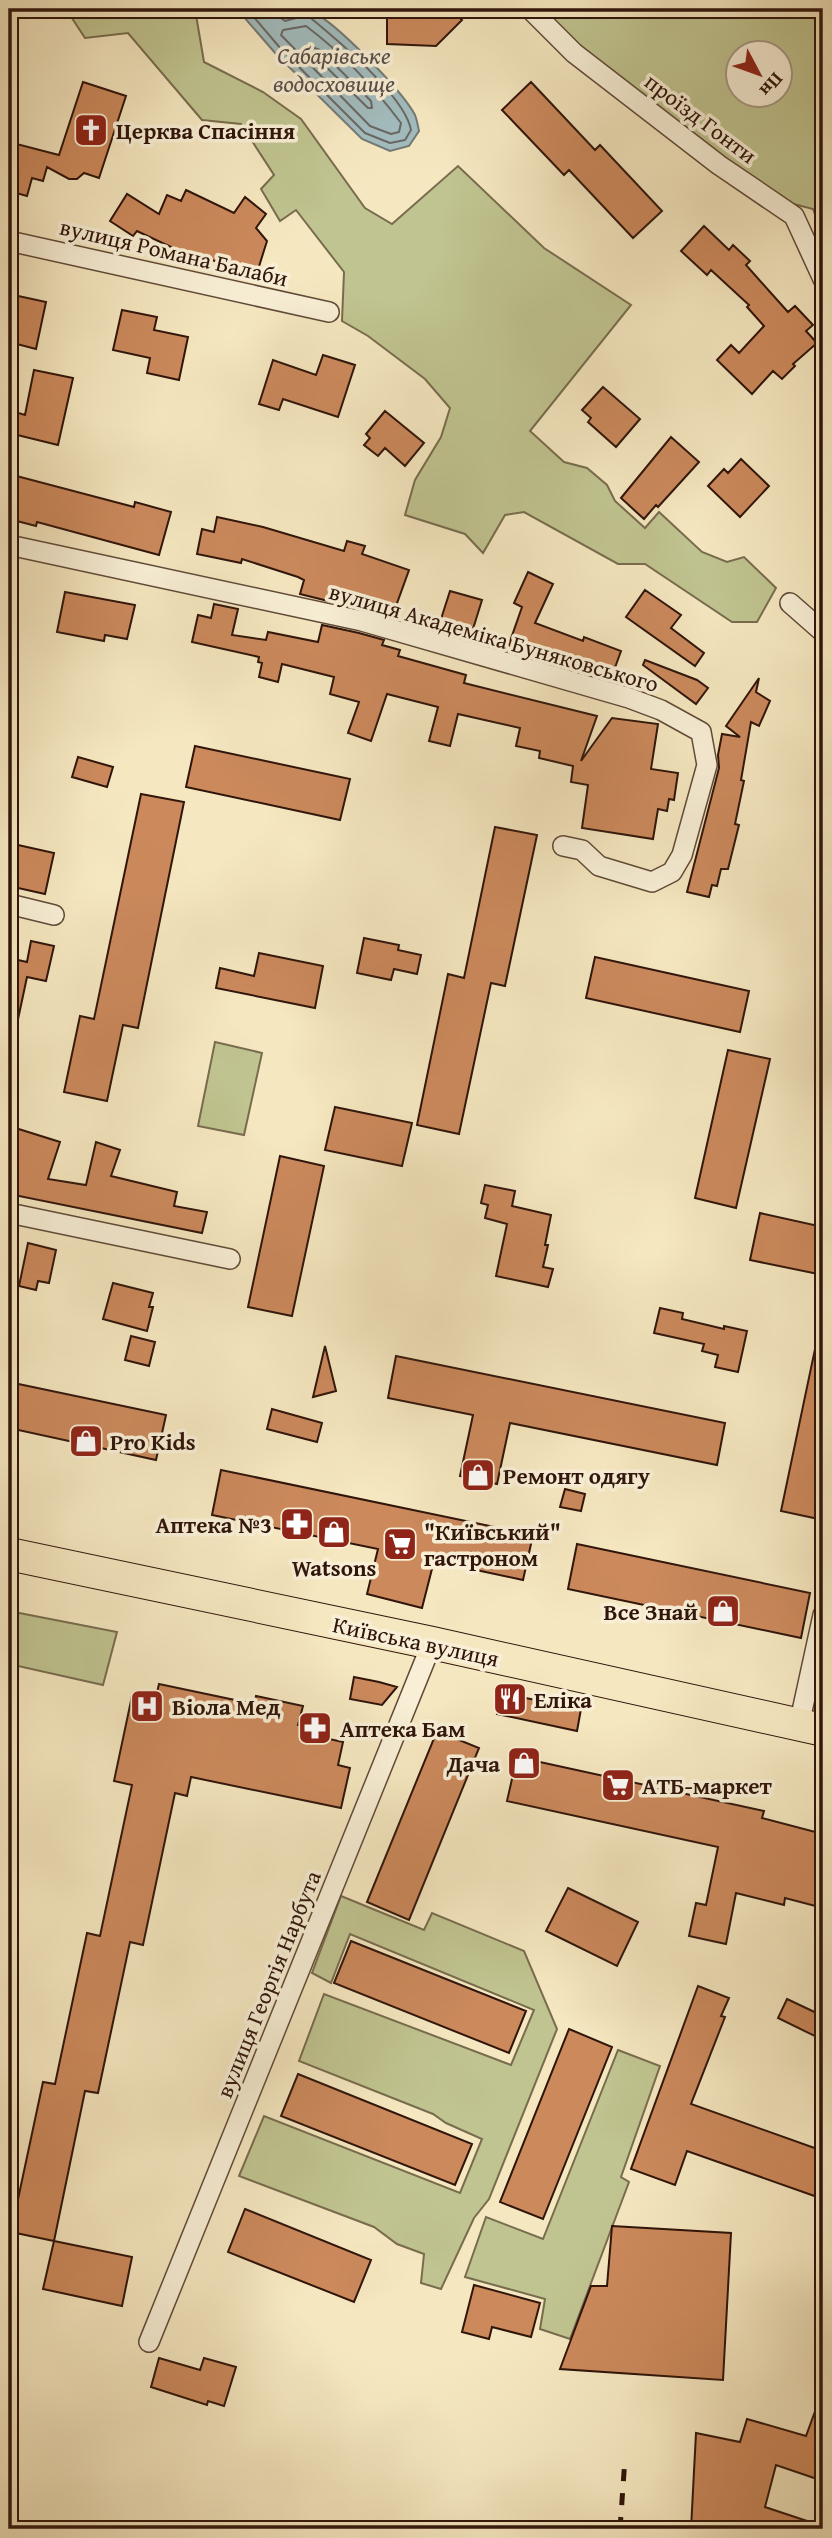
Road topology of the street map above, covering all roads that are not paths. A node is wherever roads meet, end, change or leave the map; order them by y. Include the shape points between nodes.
1 (530, 9) edge
2 (9, 241) edge
3 (823, 279) edge
4 (329, 312) dead end
5 (9, 545) edge
6 (790, 603) dead end
7 (823, 632) edge
8 (563, 846) dead end
9 (9, 904) edge
10 (54, 915) dead end
11 (9, 1213) edge
12 (230, 1259) dead end
13 (9, 1554) edge
14 (823, 1615) edge
15 (432, 1643) junction
16 (811, 1727) edge
17 (149, 2342) dead end

1 - 3 street, проїзд Гонти via 573,53 719,165 794,215
2 - 4 street, вулиця Романа Балаби
5 - 8 street, вулиця Академіка Буняковського via 362,621 629,698 701,732 707,765 682,855 672,872 653,882 599,866 582,850
6 - 7 street
9 - 10 street
11 - 12 street
13 - 15 main road, Київська вулиця
14 - 16 street
15 - 16 main road, Київська вулиця
15 - 17 street, вулиця Георгія Нарбута

